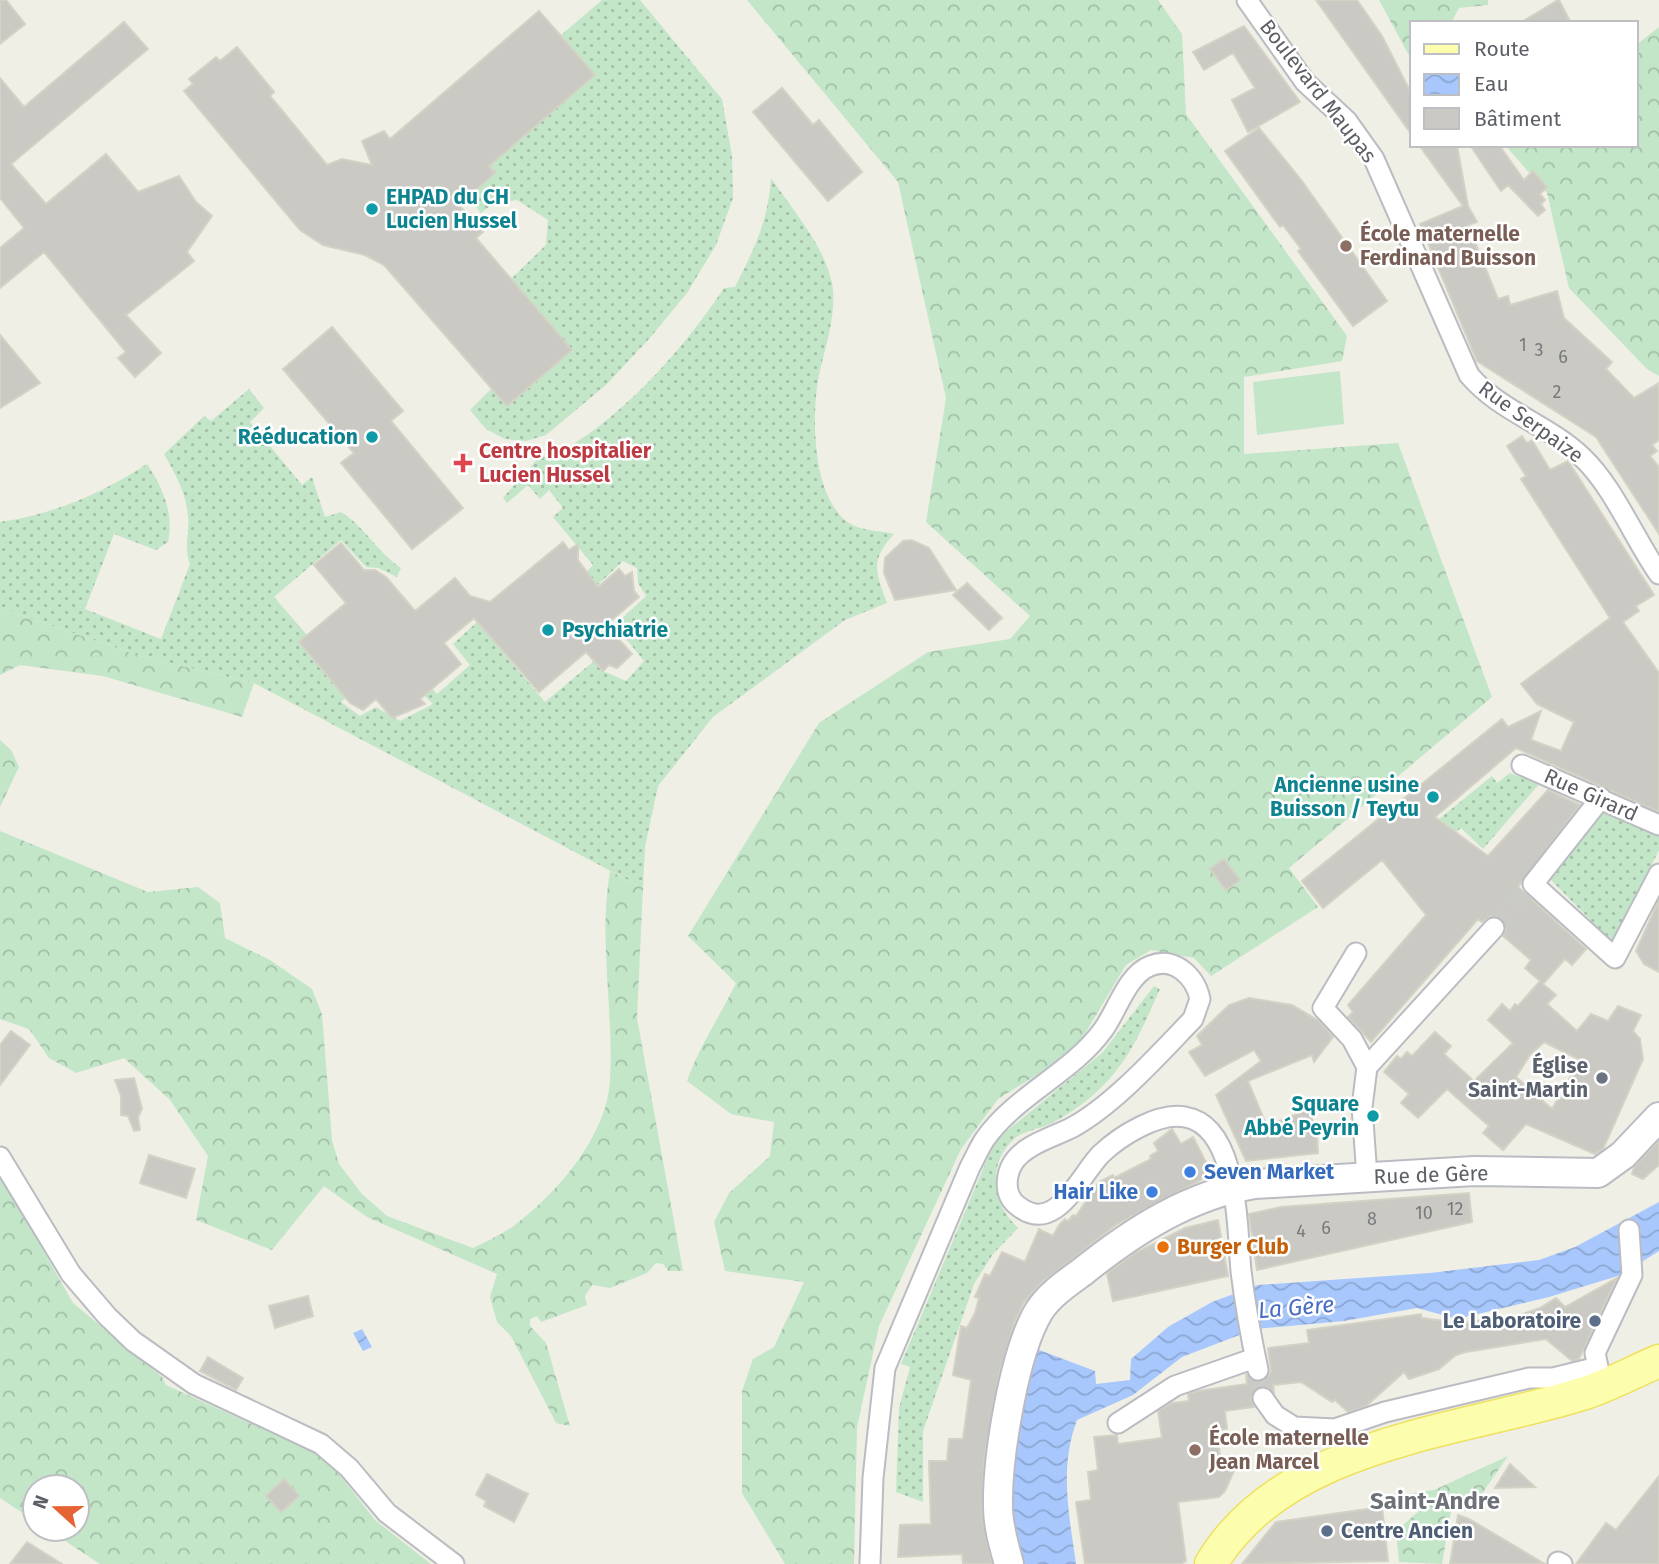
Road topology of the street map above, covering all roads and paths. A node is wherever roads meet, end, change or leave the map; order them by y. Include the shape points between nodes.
1 (1247, 0) edge
2 (1404, 222) joint
3 (1659, 574) edge
4 (1522, 765) dead end
5 (1601, 798) junction
6 (1659, 825) edge
7 (1659, 874) edge
8 (1494, 928) tunnel mouth
9 (1356, 953) dead end
10 (1367, 1067) junction
11 (1659, 1117) edge
12 (0, 1157) edge
13 (1367, 1178) junction
14 (1233, 1188) junction
15 (1629, 1230) dead end
16 (1659, 1361) edge
17 (1263, 1398) tunnel mouth
18 (1118, 1423) dead end
19 (454, 1564) edge
20 (870, 1564) edge
21 (1009, 1564) edge
22 (1211, 1564) edge

1 - 2 street, Boulevard Maupas via 1306,82 1347,121 1374,159
2 - 3 street, Rue Serpaize via 1469,375 1480,388 1584,458
4 - 5 street, Rue Girard
5 - 6 street, Rue Girard
5 - 7 street via 1529,888 1614,963
8 - 10 street
9 - 10 street via 1323,1008 1352,1039
10 - 13 street via 1362,1107
11 - 13 main road, Rue de Gère via 1623,1155 1598,1173 1474,1171
12 - 19 street via 71,1274 107,1316 152,1356 206,1391 321,1444 349,1468 387,1513
13 - 14 main road, Rue de Gère
14 - 18 street via 1255,1357 1175,1386
14 - 20 street via 1214,1136 1199,1121 1182,1116 1167,1118 1115,1142 1057,1207 1035,1214 1016,1206 1010,1198 1008,1176 1019,1155 1095,1112 1193,1019 1200,999 1191,976 1175,966 1151,965 1139,972 1095,1041 994,1129 970,1167 885,1368 879,1399
14 - 21 main road, Rue de Gère via 1158,1217 1111,1249 1040,1309 1023,1351 1008,1415 998,1507
15 - 17 street via 1632,1275 1595,1353 1598,1367 1553,1378 1529,1378 1385,1412 1335,1429 1294,1427 1275,1415
16 - 22 main road via 1588,1392 1374,1449 1312,1474 1245,1521

